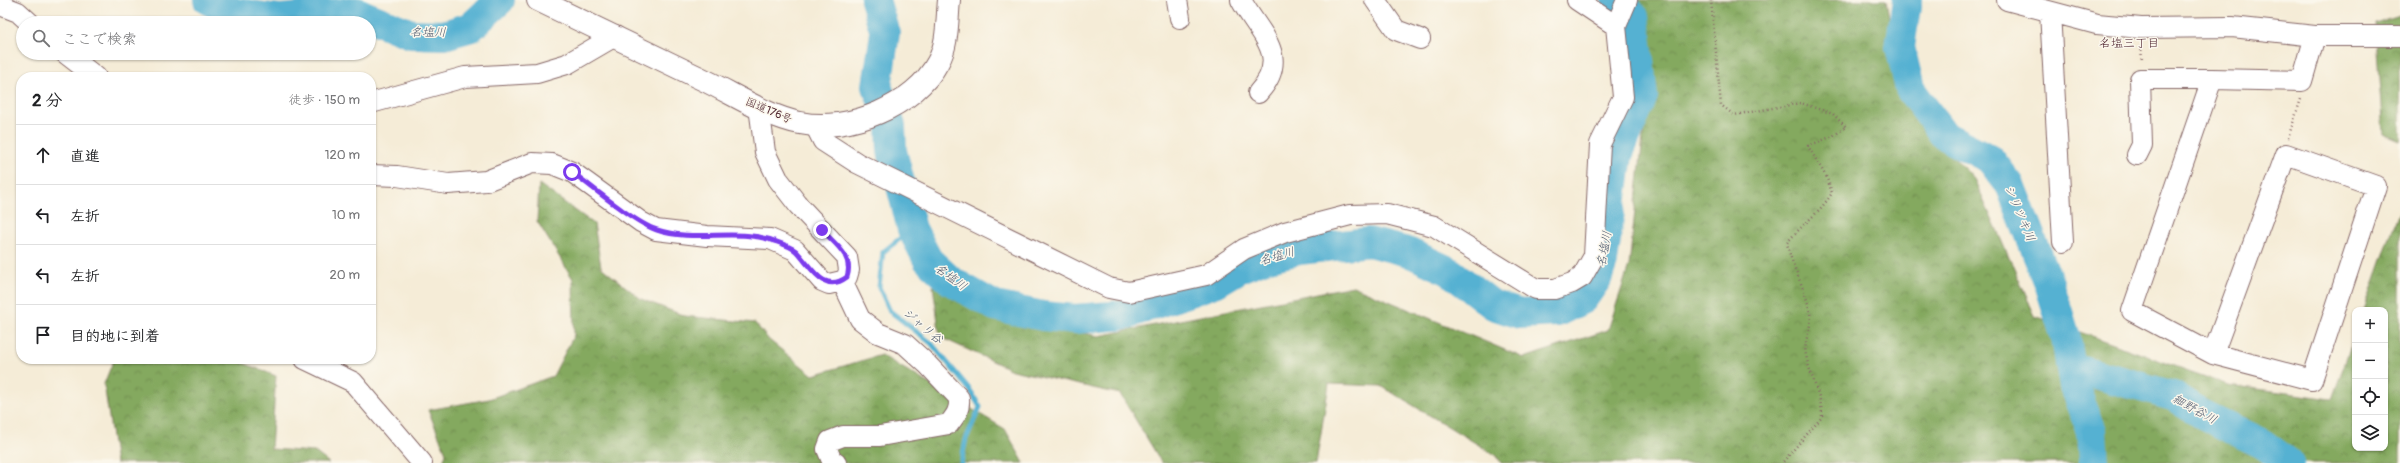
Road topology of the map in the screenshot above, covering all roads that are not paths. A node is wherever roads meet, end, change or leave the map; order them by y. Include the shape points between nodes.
1 (538, 0) edge
2 (949, 0) edge
3 (1241, 0) edge
4 (1375, 0) edge
5 (1577, 0) edge
6 (1627, 0) edge
7 (2006, 0) edge
8 (0, 5) edge
9 (2050, 12) junction
10 (22, 16) edge
11 (1616, 26) junction
12 (615, 36) junction
13 (2315, 36) junction
14 (2400, 36) edge
15 (1420, 39) dead end
16 (74, 60) edge
17 (90, 72) edge
18 (2212, 79) junction
19 (1258, 93) dead end
20 (376, 102) edge
21 (759, 107) junction
22 (815, 125) junction
23 (2137, 155) dead end
24 (376, 175) edge
25 (2063, 242) dead end
26 (842, 281) junction
27 (2213, 354) junction
28 (316, 364) edge
29 (422, 463) edge
30 (836, 463) edge

1 - 12 highway, 国道176号
2 - 22 highway, 国道176号 via 946,36 939,62 920,88 869,117 848,123
3 - 19 street via 1272,49 1272,70 1267,83
4 - 15 street via 1396,30
5 - 11 street
6 - 11 street
7 - 9 street
8 - 10 street
9 - 13 street via 2097,24 2141,28 2232,26
9 - 25 street
11 - 22 street via 1623,96 1600,144 1594,256 1582,277 1572,284 1556,289 1536,289 1434,226 1387,214 1350,215 1285,232 1244,249 1206,276 1129,292 1109,288 857,163 823,142
12 - 20 street via 567,64 537,73 465,77
12 - 21 highway, 国道176号
13 - 14 street
13 - 18 street via 2302,81
16 - 17 street
18 - 23 street via 2140,79 2142,145
18 - 27 street via 2132,311
21 - 22 highway, 国道176号 via 799,123
21 - 26 street via 765,152 778,179 799,206 847,257 849,270 847,277
24 - 26 street via 448,184 486,181 532,163 552,164 572,172 656,230 770,239 795,250 822,281 829,284
26 - 30 street via 860,319 878,332 905,344 959,398 960,405 958,413 949,424 880,436 842,436 830,441 827,449 832,461
27 - 27 street via 2286,154 2376,186 2312,380
28 - 29 street via 353,382

